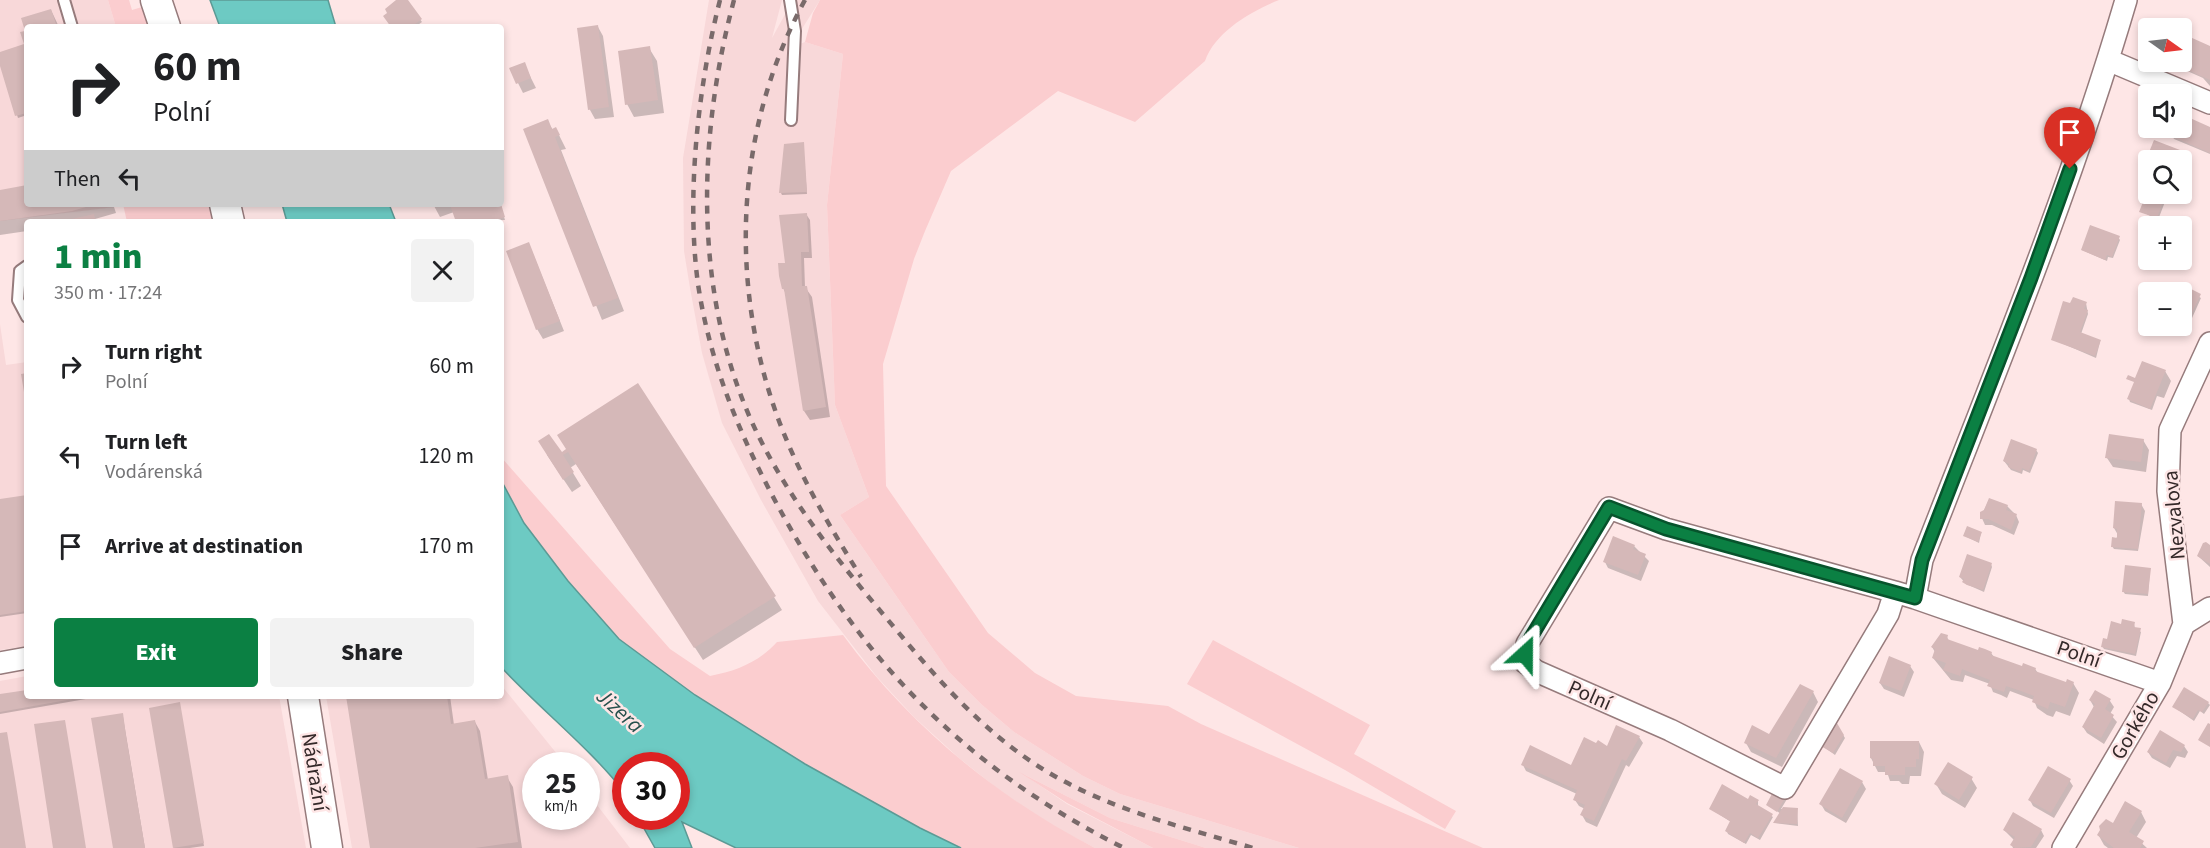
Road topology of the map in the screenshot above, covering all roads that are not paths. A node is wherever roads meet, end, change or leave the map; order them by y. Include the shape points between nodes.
1 (64, 0) edge
2 (156, 0) edge
3 (790, 0) edge
4 (2126, 0) edge
5 (71, 24) edge
6 (164, 24) edge
7 (2108, 60) junction
8 (2210, 103) edge
9 (791, 120) dead end
10 (24, 268) edge
11 (24, 311) edge
12 (2210, 343) edge
13 (1905, 595) junction
14 (2210, 608) edge
15 (2184, 624) junction
16 (24, 659) edge
17 (0, 663) edge
18 (2160, 683) junction
19 (303, 699) edge
20 (327, 848) edge
21 (2063, 848) edge

1 - 5 lane
2 - 6 street
3 - 9 lane via 795,31
4 - 7 street
7 - 8 street
7 - 13 street via 2031,278
10 - 11 lane via 20,270 18,300
12 - 15 street, Nezvalova via 2170,430 2168,491
13 - 13 street, Polní via 1666,529 1609,507 1527,644 1526,663 1785,788 1888,614
13 - 18 street, Polní
14 - 15 street
15 - 18 street, Gorkého
16 - 17 street
18 - 21 street, Gorkého
19 - 20 street, Nádražní

